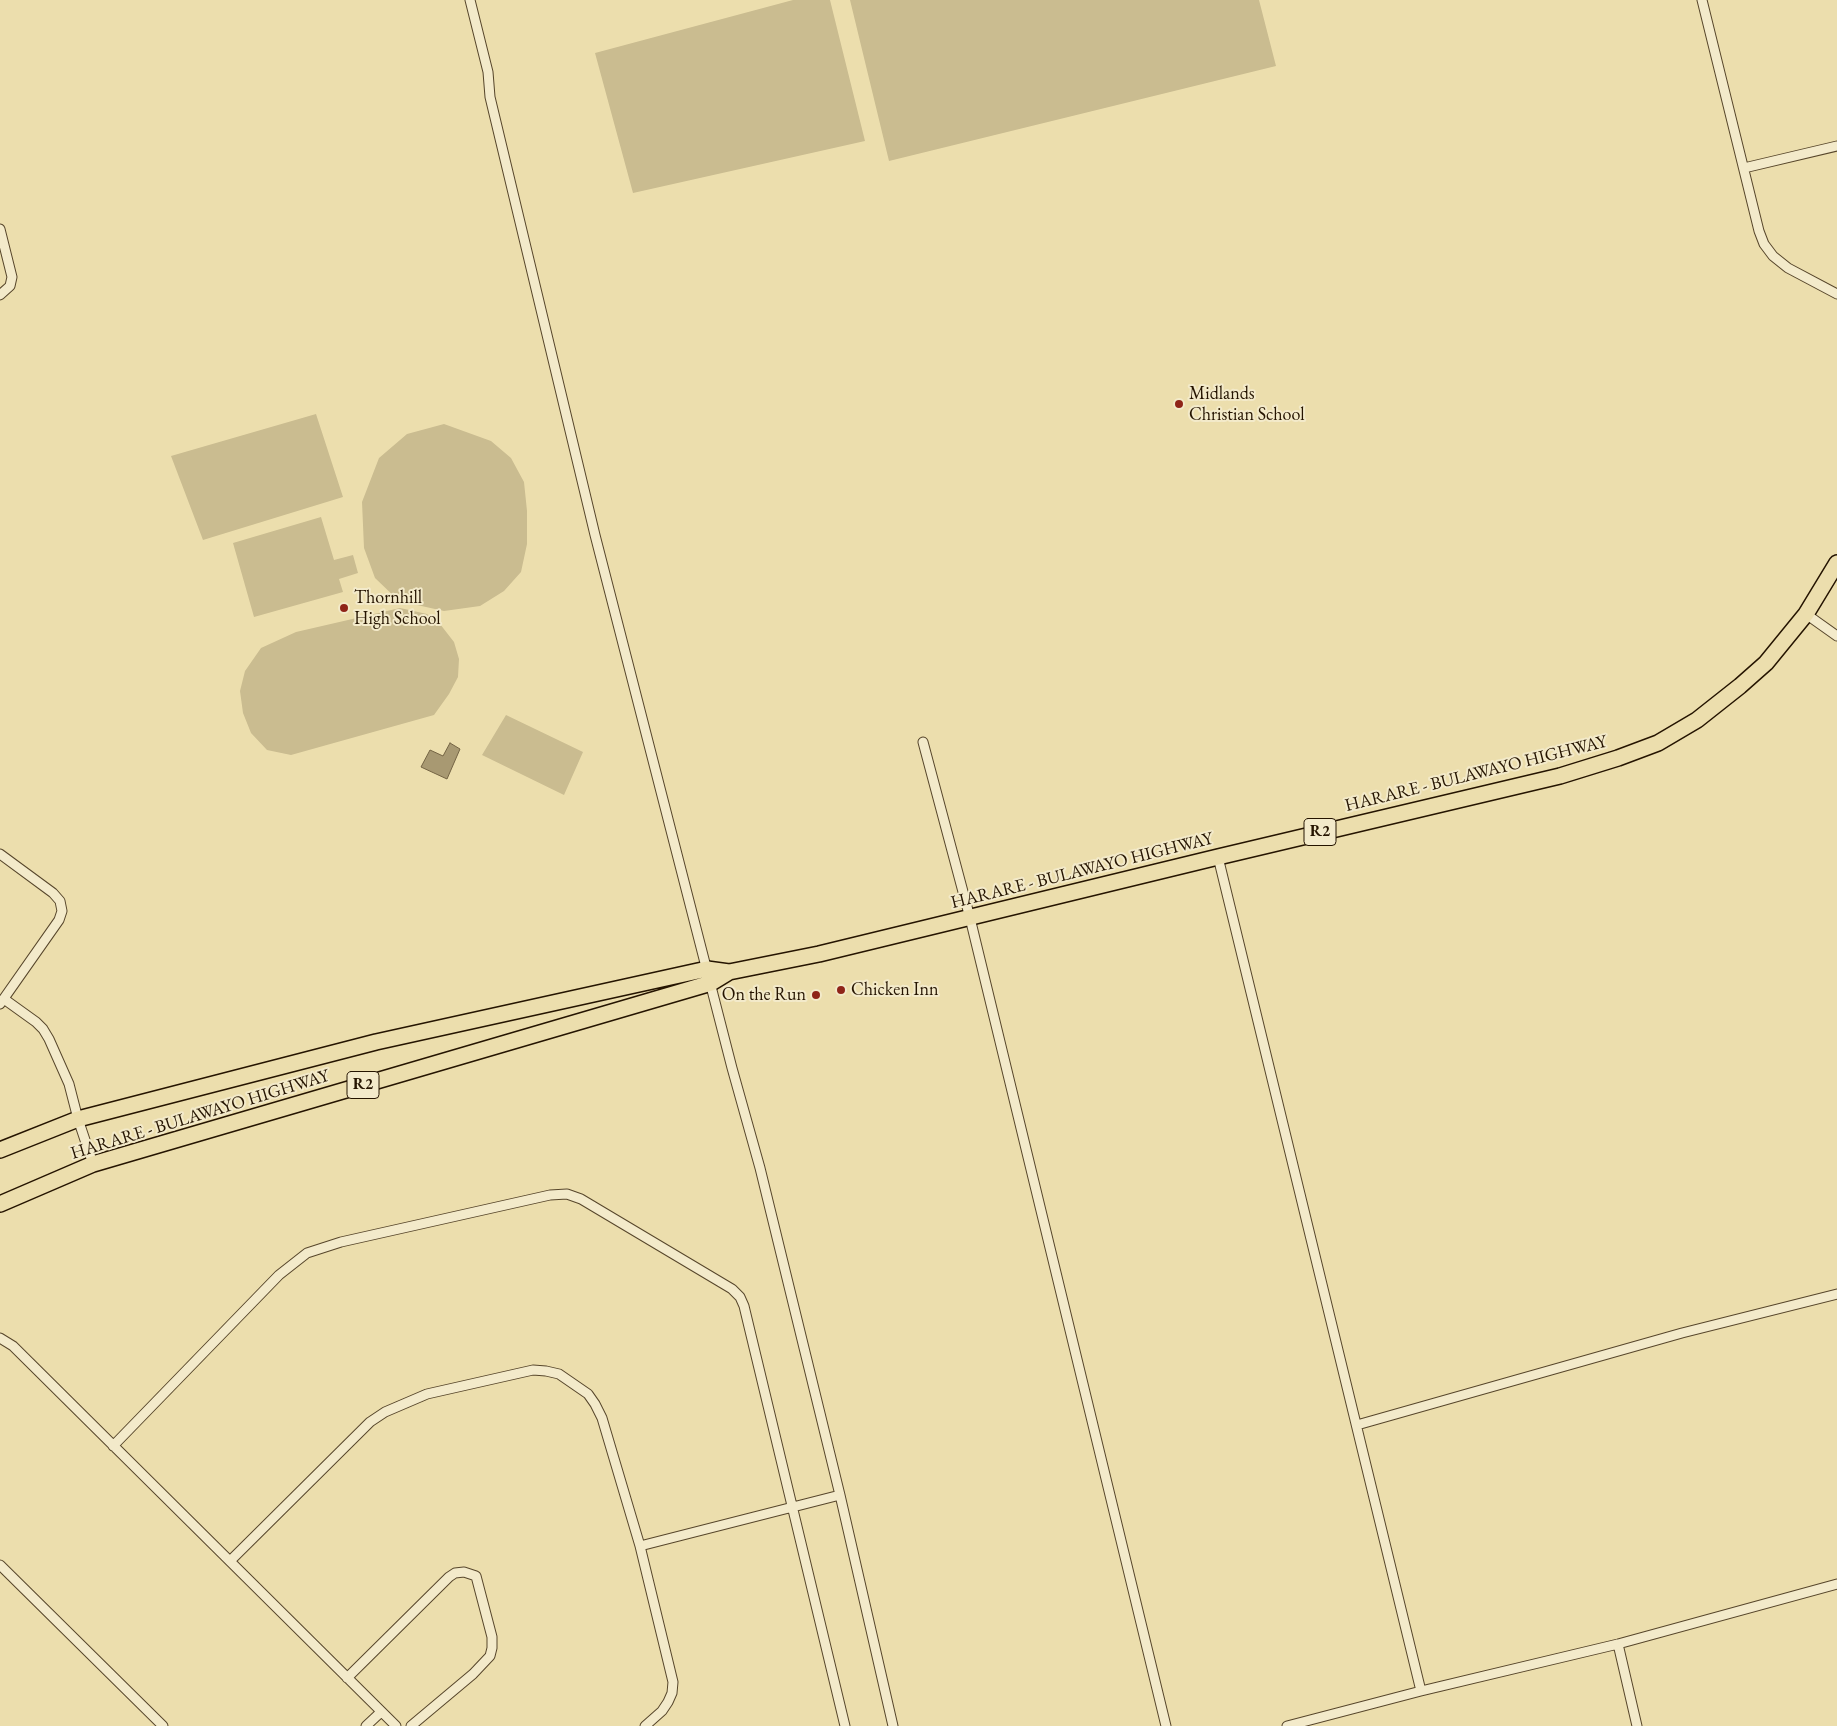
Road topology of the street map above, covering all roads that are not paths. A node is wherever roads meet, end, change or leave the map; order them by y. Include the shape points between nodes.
1 (470, 0) edge
2 (1702, 0) edge
3 (1837, 146) edge
4 (1744, 168) junction
5 (0, 229) edge
6 (1837, 294) edge
7 (0, 295) edge
8 (1837, 564) edge
9 (1806, 614) junction
10 (1837, 636) edge
11 (922, 742) dead end
12 (0, 854) edge
13 (1218, 856) junction
14 (970, 918) junction
15 (709, 976) junction
16 (2, 1001) edge
17 (78, 1119) junction
18 (0, 1150) edge
19 (93, 1164) junction
20 (0, 1204) edge
21 (1837, 1294) edge
22 (0, 1338) edge
23 (1357, 1425) junction
24 (113, 1446) junction
25 (840, 1495) junction
26 (791, 1508) junction
27 (640, 1546) junction
28 (230, 1561) junction
29 (0, 1565) edge
30 (1837, 1584) edge
31 (1618, 1644) junction
32 (347, 1678) junction
33 (1421, 1691) junction
34 (381, 1712) junction
35 (163, 1726) edge
36 (366, 1726) edge
37 (396, 1726) edge
38 (411, 1726) edge
39 (645, 1726) edge
40 (845, 1726) edge
41 (893, 1726) edge
42 (1166, 1726) edge
43 (1287, 1726) edge
44 (1637, 1726) edge

1 - 15 street via 488,72 490,97 595,535
2 - 4 street
3 - 4 street
4 - 6 street via 1759,231 1769,250 1788,268
5 - 7 street via 12,277 10,286
8 - 9 highway, HARARE - BULAWAYO HIGHWAY / R2
9 - 10 street
9 - 13 highway, HARARE - BULAWAYO HIGHWAY / R2 via 1766,663 1740,686 1697,720 1658,743 1560,776
11 - 14 street
12 - 16 street via 54,893 62,911
13 - 14 highway, HARARE - BULAWAYO HIGHWAY / R2
13 - 23 street
14 - 15 highway, HARARE - BULAWAYO HIGHWAY / R2
14 - 42 street
15 - 17 highway, HARARE - BULAWAYO HIGHWAY / R2 via 376,1042
15 - 19 highway, HARARE - BULAWAYO HIGHWAY / R2
15 - 25 street
16 - 17 street via 43,1029 69,1084
17 - 18 highway, HARARE - BULAWAYO HIGHWAY / R2
17 - 19 street
19 - 20 highway, HARARE - BULAWAYO HIGHWAY / R2
21 - 23 street via 1682,1333
22 - 24 street via 13,1346
23 - 33 street
24 - 26 street via 279,1275 307,1253 350,1240 550,1195 567,1194 657,1244 740,1297
24 - 28 street
25 - 26 street
25 - 41 street
26 - 27 street
26 - 40 street
27 - 28 street via 596,1404 588,1394 559,1374 533,1370 427,1394 385,1412 370,1422
27 - 39 street via 673,1682 668,1702
28 - 32 street
29 - 35 street
30 - 31 street
31 - 33 street
31 - 44 street
32 - 34 street
32 - 38 street via 449,1577 464,1572 476,1576 492,1637 490,1656 474,1674
33 - 43 street
34 - 36 street
34 - 37 street

